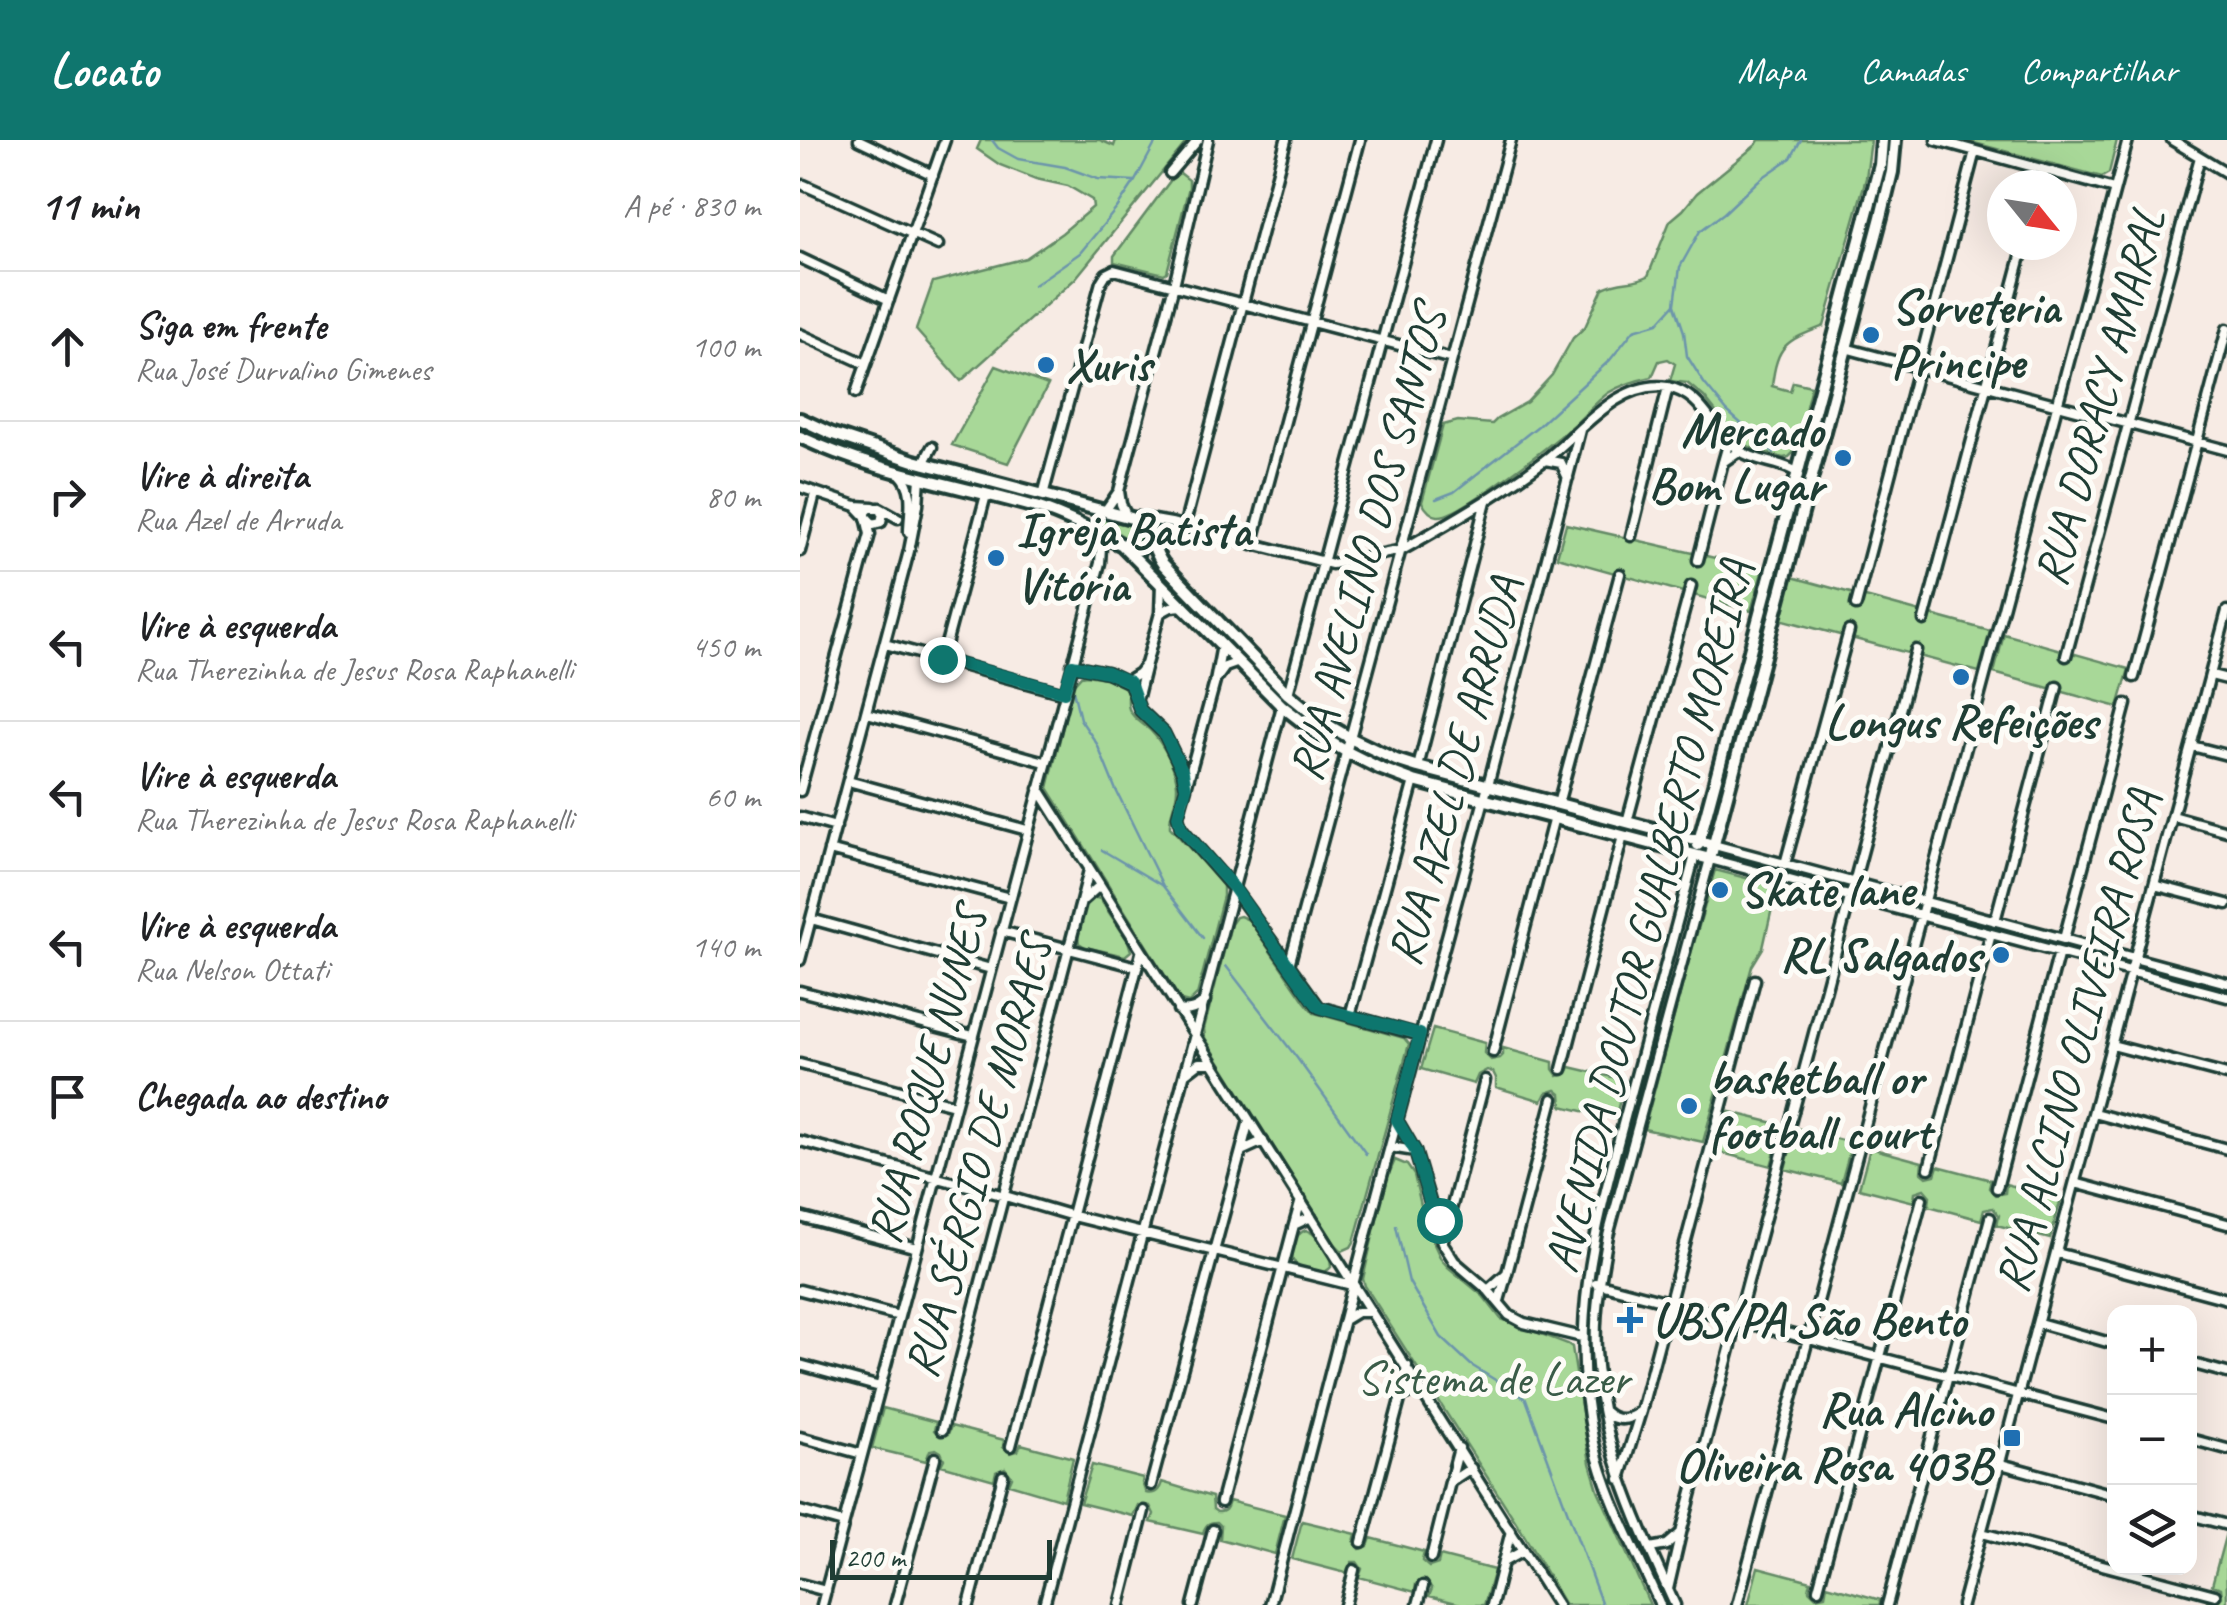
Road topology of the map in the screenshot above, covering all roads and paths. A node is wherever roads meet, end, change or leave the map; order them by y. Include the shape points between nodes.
1 (859, 140) edge
2 (945, 140) edge
3 (1198, 140) edge
4 (1208, 140) edge
5 (1286, 140) edge
6 (1360, 140) edge
7 (1436, 140) edge
8 (1511, 140) edge
9 (1882, 140) edge
10 (1895, 140) edge
11 (1936, 140) edge
12 (2128, 140) edge
13 (2172, 140) edge
14 (1975, 151) junction
15 (2200, 156) junction
16 (2044, 170) edge
17 (1170, 173) dead end
18 (2227, 173) edge
19 (933, 175) junction
20 (2077, 179) edge
21 (804, 185) dead end
22 (2114, 189) junction
23 (912, 233) junction
24 (938, 245) dead end
25 (800, 258) edge
26 (2020, 260) edge
27 (1174, 285) junction
28 (889, 300) junction
29 (1242, 304) junction
30 (1312, 322) junction
31 (2227, 329) edge
32 (800, 334) edge
33 (1382, 340) junction
34 (1832, 345) junction
35 (1845, 348) junction
36 (1452, 359) junction
37 (866, 364) junction
38 (1918, 368) junction
39 (1986, 386) junction
40 (1668, 388) junction
41 (856, 393) dead end
42 (2057, 405) junction
43 (800, 419) edge
44 (2128, 424) junction
45 (1580, 430) junction
46 (827, 432) junction
47 (803, 439) edge
48 (2197, 441) junction
49 (1729, 442) junction
50 (932, 447) dead end
51 (1739, 450) junction
52 (2227, 450) edge
53 (1545, 460) junction
54 (919, 462) junction
55 (1723, 462) junction
56 (899, 473) junction
57 (1798, 473) junction
58 (1811, 476) junction
59 (920, 478) junction
60 (1568, 478) junction
61 (800, 487) edge
62 (1119, 491) junction
63 (815, 494) junction
64 (986, 495) junction
65 (1043, 496) junction
66 (1486, 501) junction
67 (856, 506) junction
68 (876, 507) junction
69 (1105, 511) junction
70 (1130, 516) junction
71 (867, 520) junction
72 (881, 521) junction
73 (1170, 524) junction
74 (1184, 527) junction
75 (1095, 531) junction
76 (870, 534) junction
77 (1631, 536) dead end
78 (1151, 541) junction
79 (1122, 545) junction
80 (1252, 545) junction
81 (1402, 550) junction
82 (800, 551) edge
83 (908, 551) junction
84 (1698, 560) dead end
85 (1100, 562) junction
86 (1322, 562) junction
87 (1620, 574) dead end
88 (1160, 584) junction
89 (1690, 586) dead end
90 (1856, 605) dead end
91 (1183, 606) junction
92 (2227, 612) edge
93 (1160, 613) junction
94 (1924, 620) dead end
95 (1849, 632) dead end
96 (1232, 636) junction
97 (885, 644) junction
98 (1222, 645) junction
99 (1916, 650) dead end
100 (2066, 656) dead end
101 (942, 659) junction
102 (1239, 662) junction
103 (1146, 664) junction
104 (1072, 665) junction
105 (1293, 670) junction
106 (2211, 675) junction
107 (2134, 677) dead end
108 (2227, 679) edge
109 (1128, 680) junction
110 (1215, 682) junction
111 (1277, 683) junction
112 (2057, 687) dead end
113 (1064, 692) junction
114 (1136, 700) junction
115 (1285, 700) junction
116 (2126, 704) dead end
117 (867, 713) junction
118 (1300, 720) junction
119 (1352, 739) junction
120 (1274, 740) junction
121 (2192, 746) junction
122 (1347, 752) junction
123 (2227, 755) edge
124 (1045, 762) junction
125 (1418, 767) junction
126 (1414, 781) junction
127 (848, 782) junction
128 (1488, 785) junction
129 (1186, 788) junction
130 (1039, 789) junction
131 (800, 791) edge
132 (1484, 799) junction
133 (1558, 804) junction
134 (2173, 816) junction
135 (800, 817) edge
136 (1056, 817) junction
137 (1554, 817) junction
138 (1030, 820) junction
139 (1627, 822) junction
140 (836, 826) junction
141 (1028, 830) junction
142 (2227, 830) edge
143 (1623, 836) junction
144 (1699, 841) junction
145 (1714, 845) junction
146 (829, 850) junction
147 (1695, 855) junction
148 (1710, 859) junction
149 (1785, 864) junction
150 (1089, 870) junction
151 (1854, 883) junction
152 (2154, 885) junction
153 (1099, 886) junction
154 (1234, 888) junction
155 (1850, 896) junction
156 (1010, 898) junction
157 (1081, 902) junction
158 (1924, 902) junction
159 (2227, 904) edge
160 (1921, 915) junction
161 (811, 919) junction
162 (1995, 920) junction
163 (1001, 931) junction
164 (1992, 934) junction
165 (2064, 939) junction
166 (1070, 948) junction
167 (2059, 952) junction
168 (1141, 953) junction
169 (2134, 958) junction
170 (800, 960) edge
171 (1289, 966) junction
172 (1137, 968) junction
173 (991, 969) junction
174 (2131, 971) junction
175 (1158, 978) junction
176 (1134, 979) junction
177 (1755, 980) dead end
178 (2227, 983) edge
179 (800, 991) edge
180 (2227, 996) edge
181 (1205, 1000) junction
182 (1178, 1010) junction
183 (1350, 1016) junction
184 (1420, 1034) junction
185 (972, 1036) junction
186 (1196, 1037) junction
187 (2112, 1045) junction
188 (1493, 1052) dead end
189 (1212, 1063) junction
190 (800, 1064) edge
191 (1562, 1069) dead end
192 (1186, 1073) junction
193 (2227, 1075) edge
194 (1485, 1080) dead end
195 (1554, 1099) dead end
196 (954, 1105) junction
197 (2094, 1113) junction
198 (1249, 1120) junction
199 (1397, 1120) junction
200 (1262, 1140) junction
201 (800, 1141) edge
202 (1390, 1147) junction
203 (2227, 1149) edge
204 (1241, 1151) junction
205 (1415, 1151) junction
206 (1929, 1168) dead end
207 (935, 1178) junction
208 (2075, 1183) junction
209 (1997, 1188) dead end
210 (1005, 1196) junction
211 (1454, 1196) junction
212 (1922, 1199) dead end
213 (1300, 1200) junction
214 (1073, 1216) junction
215 (1434, 1216) junction
216 (1449, 1216) junction
217 (1311, 1217) junction
218 (800, 1218) edge
219 (1990, 1218) dead end
220 (2227, 1224) edge
221 (1294, 1225) junction
222 (1143, 1234) junction
223 (1442, 1242) junction
224 (917, 1248) junction
225 (1362, 1250) junction
226 (1214, 1251) junction
227 (2057, 1253) junction
228 (1338, 1262) junction
229 (1282, 1268) junction
230 (1507, 1273) junction
231 (1587, 1281) junction
232 (1600, 1284) junction
233 (1353, 1286) junction
234 (800, 1290) edge
235 (1488, 1290) junction
236 (2227, 1299) edge
237 (1499, 1301) junction
238 (1670, 1301) junction
239 (1370, 1312) junction
240 (899, 1316) junction
241 (1738, 1319) junction
242 (1344, 1320) junction
243 (2038, 1324) junction
244 (1582, 1336) junction
245 (1808, 1338) junction
246 (2107, 1342) edge
247 (1880, 1357) junction
248 (800, 1365) edge
249 (2197, 1365) edge
250 (1407, 1366) junction
251 (2227, 1373) edge
252 (1948, 1374) junction
253 (880, 1387) junction
254 (1420, 1389) junction
255 (2020, 1393) junction
256 (1401, 1396) junction
257 (1603, 1411) junction
258 (1641, 1411) junction
259 (2107, 1417) edge
260 (1623, 1419) junction
261 (942, 1430) dead end
262 (1627, 1432) junction
263 (800, 1438) edge
264 (2197, 1441) edge
265 (1012, 1446) dead end
266 (1459, 1448) junction
267 (2227, 1450) edge
268 (862, 1454) junction
269 (934, 1458) dead end
270 (2001, 1464) junction
271 (1471, 1468) junction
272 (1003, 1476) dead end
273 (1620, 1479) junction
274 (1450, 1482) junction
275 (1151, 1485) dead end
276 (2107, 1493) edge
277 (1221, 1502) dead end
278 (800, 1511) edge
279 (1144, 1511) dead end
280 (2197, 1517) edge
281 (843, 1523) junction
282 (2227, 1525) edge
283 (1213, 1530) dead end
284 (1511, 1531) junction
285 (1681, 1532) junction
286 (1982, 1533) junction
287 (1362, 1542) dead end
288 (1650, 1548) junction
289 (1523, 1551) junction
290 (1431, 1558) dead end
291 (1503, 1562) junction
292 (1354, 1570) dead end
293 (800, 1584) edge
294 (1423, 1586) dead end
295 (1668, 1589) junction
296 (1818, 1589) dead end
297 (826, 1591) junction
298 (2215, 1594) dead end
299 (822, 1605) edge
300 (896, 1605) edge
301 (969, 1605) edge
302 (1044, 1605) edge
303 (1120, 1605) edge
304 (1194, 1605) edge
305 (1270, 1605) edge
306 (1345, 1605) edge
307 (1418, 1605) edge
308 (1492, 1605) edge
309 (1557, 1605) edge
310 (1660, 1605) edge
311 (1675, 1605) edge
312 (1737, 1605) edge
313 (1887, 1605) edge
314 (1964, 1605) edge

1 - 19 street
2 - 19 street
3 - 17 street
4 - 27 street
5 - 29 street
6 - 30 street
7 - 33 street
8 - 36 street, RUA AVELINO DOS SANTOS
9 - 34 main road, AVENIDA DOUTOR GUALBERTO MOREIRA
10 - 35 main road, AVENIDA DOUTOR GUALBERTO MOREIRA
11 - 14 street
12 - 22 street
13 - 15 street
14 - 16 street
14 - 38 street
15 - 18 street
15 - 44 street, RUA DORACY AMARAL
19 - 23 street
20 - 22 street
21 - 23 street
22 - 42 street
23 - 24 street
23 - 28 street
25 - 28 street
26 - 39 street
27 - 29 street
27 - 62 street
27 - 65 street via 1114,270 1100,282
28 - 37 street
29 - 30 street
29 - 74 street
30 - 33 street
30 - 80 street
31 - 48 street
32 - 37 street
33 - 36 street
33 - 86 street
34 - 35 main road
34 - 57 main road, AVENIDA DOUTOR GUALBERTO MOREIRA
35 - 38 street
35 - 58 main road, AVENIDA DOUTOR GUALBERTO MOREIRA
36 - 81 street, RUA AVELINO DOS SANTOS
37 - 41 street
38 - 39 street
38 - 90 street
39 - 42 street
39 - 94 street
40 - 45 street via 1624,395
40 - 49 street via 1699,404
40 - 77 street
42 - 44 street
42 - 158 street
43 - 46 main road
44 - 48 street
44 - 100 street, RUA DORACY AMARAL
45 - 53 street
45 - 60 street, RUA AZEL DE ARRUDA
46 - 47 main road
46 - 54 main road
47 - 56 main road
48 - 52 street
48 - 107 street
49 - 51 street
49 - 55 street
50 - 54 street
51 - 55 street
51 - 57 street
53 - 60 street via 1561,464
53 - 66 street
54 - 59 main road
54 - 65 main road
55 - 84 street
56 - 59 main road
56 - 83 street via 910,492
57 - 58 main road
57 - 144 main road, AVENIDA DOUTOR GUALBERTO MOREIRA
58 - 145 main road, AVENIDA DOUTOR GUALBERTO MOREIRA
59 - 64 main road
59 - 83 street
60 - 128 street, RUA AZEL DE ARRUDA
61 - 63 street
62 - 69 street
62 - 70 street
63 - 67 street
63 - 82 street
64 - 75 main road
64 - 101 street
65 - 69 main road
66 - 81 street
66 - 125 street
67 - 68 street
67 - 71 street
68 - 71 street
68 - 72 street
68 - 72 street via 898,518
69 - 70 main road
69 - 75 main road
70 - 73 street
70 - 78 main road via 1147,528
71 - 72 street
71 - 76 street
72 - 76 street
73 - 74 street
73 - 78 street
74 - 80 street
75 - 79 main road
75 - 85 street, RUA ROQUE NUNES
76 - 131 street
78 - 79 main road via 1137,550
78 - 96 main road via 1163,564
79 - 85 street
79 - 88 main road
80 - 86 street
81 - 86 street
81 - 119 street, RUA AVELINO DOS SANTOS
83 - 97 street
85 - 104 street, RUA ROQUE NUNES
86 - 105 street
87 - 133 street
88 - 91 main road
88 - 93 street
89 - 139 street
91 - 93 street
91 - 98 main road
92 - 106 street, RUA ALCINO OLIVEIRA ROSA
93 - 103 street
95 - 149 street
96 - 98 main road
96 - 111 main road
97 - 101 street
97 - 117 street
98 - 102 main road
98 - 110 street
99 - 151 street
101 - 113 street
102 - 110 street via 1225,667
102 - 115 main road
103 - 109 street
103 - 114 street
104 - 109 street
104 - 113 street, RUA ROQUE NUNES
105 - 111 street
105 - 115 street
106 - 108 street
106 - 121 street, RUA ALCINO OLIVEIRA ROSA
109 - 114 street
110 - 129 street
111 - 115 main road
112 - 162 street
113 - 124 street, RUA ROQUE NUNES
114 - 129 street via 1168,739
115 - 118 main road
115 - 119 main road
115 - 120 street
116 - 165 street
117 - 124 street
117 - 127 street
118 - 120 street
118 - 122 main road
119 - 122 street, RUA AVELINO DOS SANTOS
119 - 125 main road
120 - 154 street
121 - 123 street
121 - 134 street, RUA ALCINO OLIVEIRA ROSA
122 - 126 main road
122 - 171 street, RUA AVELINO DOS SANTOS
124 - 130 street, RUA ROQUE NUNES
125 - 128 main road
126 - 132 main road
126 - 183 street
127 - 140 street
127 - 141 street
128 - 132 street, RUA AZEL DE ARRUDA
128 - 133 main road
129 - 154 street via 1178,822
130 - 136 street
130 - 138 street, RUA ROQUE NUNES
132 - 137 main road
132 - 184 street, RUA AZEL DE ARRUDA
133 - 139 main road
134 - 142 street
134 - 152 street, RUA ALCINO OLIVEIRA ROSA
135 - 140 street
136 - 138 street
136 - 150 street
137 - 143 main road
137 - 188 street
138 - 141 street, RUA ROQUE NUNES
139 - 143 main road
139 - 144 main road
140 - 146 street
141 - 156 street, RUA ROQUE NUNES
143 - 147 main road
143 - 191 street
144 - 145 main road
144 - 147 main road, AVENIDA DOUTOR GUALBERTO MOREIRA
145 - 148 main road, AVENIDA DOUTOR GUALBERTO MOREIRA
145 - 149 street
146 - 156 street
146 - 161 street
147 - 148 main road
147 - 231 street, AVENIDA DOUTOR GUALBERTO MOREIRA
148 - 155 street
148 - 232 street, AVENIDA DOUTOR GUALBERTO MOREIRA
149 - 151 street
150 - 153 street
150 - 157 street, RUA SÉRGIO DE MORAES
151 - 155 street
151 - 158 street
152 - 159 street
152 - 169 street, RUA ALCINO OLIVEIRA ROSA
153 - 157 street, RUA SÉRGIO DE MORAES
153 - 168 street
154 - 171 street
154 - 181 street
155 - 160 street
155 - 241 street
156 - 163 street, RUA ROQUE NUNES
157 - 166 street, RUA SÉRGIO DE MORAES
158 - 160 street
158 - 162 street
160 - 164 street
160 - 245 street
161 - 170 street
161 - 173 street
162 - 165 street
163 - 166 street
163 - 173 street, RUA ROQUE NUNES
164 - 167 street
164 - 206 street
165 - 169 street
166 - 172 street
166 - 210 street, RUA SÉRGIO DE MORAES
167 - 174 street
167 - 209 street
168 - 172 street
168 - 175 street
169 - 174 street, RUA ALCINO OLIVEIRA ROSA
169 - 178 street
171 - 183 street via 1319,1007
172 - 176 street
173 - 185 street, RUA ROQUE NUNES
174 - 180 street
174 - 187 street, RUA ALCINO OLIVEIRA ROSA
175 - 176 street
175 - 182 street
176 - 214 street
177 - 238 street
179 - 185 street
181 - 182 street via 1194,1010
181 - 186 street
182 - 186 street
183 - 184 street
184 - 199 street, RUA AZEL DE ARRUDA
185 - 196 street, RUA ROQUE NUNES
186 - 189 street
186 - 192 street
187 - 193 street
187 - 197 street, RUA ALCINO OLIVEIRA ROSA
189 - 192 street
189 - 198 street
190 - 196 street
192 - 222 street
194 - 211 street
195 - 230 street
196 - 207 street, RUA ROQUE NUNES
197 - 203 street
197 - 208 street, RUA ALCINO OLIVEIRA ROSA
198 - 200 street
198 - 204 street
199 - 202 street, RUA AZEL DE ARRUDA
199 - 205 street
200 - 204 street
200 - 213 street
201 - 207 street
202 - 205 street
202 - 225 street, RUA AZEL DE ARRUDA
204 - 226 street
205 - 215 street
207 - 210 street
207 - 224 street, RUA ROQUE NUNES
208 - 220 street
208 - 227 street, RUA ALCINO OLIVEIRA ROSA
210 - 214 street
210 - 261 street, RUA SÉRGIO DE MORAES
211 - 215 street
211 - 216 street
212 - 247 street
213 - 217 street
213 - 221 street
214 - 222 street
214 - 265 street
215 - 216 street
215 - 223 street
216 - 223 street
217 - 221 street
217 - 228 street
218 - 224 street
219 - 252 street
221 - 229 street
222 - 226 street
222 - 302 street
223 - 235 street via 1454,1262
224 - 240 street, RUA ROQUE NUNES
225 - 228 street
225 - 233 street, RUA AZEL DE ARRUDA
226 - 229 street
226 - 275 street
227 - 236 street
227 - 243 street, RUA ALCINO OLIVEIRA ROSA
228 - 233 street
229 - 233 street
229 - 277 street
230 - 235 street
230 - 237 street
231 - 232 street
231 - 244 street, AVENIDA DOUTOR GUALBERTO MOREIRA
232 - 238 street
232 - 257 street, AVENIDA DOUTOR GUALBERTO MOREIRA via 1596,1351
233 - 239 street
233 - 242 street, RUA AZEL DE ARRUDA
234 - 240 street
235 - 237 street
237 - 244 street via 1524,1323
238 - 241 street
238 - 258 street
239 - 242 street
239 - 250 street
240 - 253 street, RUA ROQUE NUNES
241 - 245 street
241 - 285 street
242 - 305 street, RUA AZEL DE ARRUDA
243 - 246 street
243 - 255 street, RUA ALCINO OLIVEIRA ROSA
244 - 310 street, AVENIDA DOUTOR GUALBERTO MOREIRA via 1585,1390 1605,1483
245 - 247 street
245 - 312 street
247 - 252 street
247 - 296 street
248 - 253 street
249 - 251 street
250 - 254 street
250 - 256 street
252 - 255 street
252 - 313 street
253 - 268 street, RUA ROQUE NUNES
254 - 256 street
254 - 266 street
255 - 259 street
255 - 270 street, RUA ALCINO OLIVEIRA ROSA
256 - 287 street
257 - 260 street
257 - 273 street, AVENIDA DOUTOR GUALBERTO MOREIRA
258 - 260 street
258 - 262 street
260 - 262 street
262 - 273 street
263 - 268 street
264 - 267 street
266 - 271 street
266 - 274 street
268 - 281 street, RUA ROQUE NUNES
269 - 300 street
270 - 276 street
270 - 286 street, RUA ALCINO OLIVEIRA ROSA
271 - 274 street
271 - 284 street
272 - 301 street
273 - 288 street, AVENIDA DOUTOR GUALBERTO MOREIRA
274 - 290 street
278 - 281 street
279 - 303 street
280 - 282 street
281 - 297 street, RUA ROQUE NUNES
283 - 304 street
284 - 289 street
284 - 291 street
285 - 288 street
285 - 295 street
286 - 298 street
286 - 314 street, RUA ALCINO OLIVEIRA ROSA
288 - 295 street, AVENIDA DOUTOR GUALBERTO MOREIRA
289 - 291 street
289 - 309 street
291 - 308 street
292 - 306 street
293 - 297 street
294 - 307 street
295 - 311 street, AVENIDA DOUTOR GUALBERTO MOREIRA
297 - 299 street, RUA ROQUE NUNES

